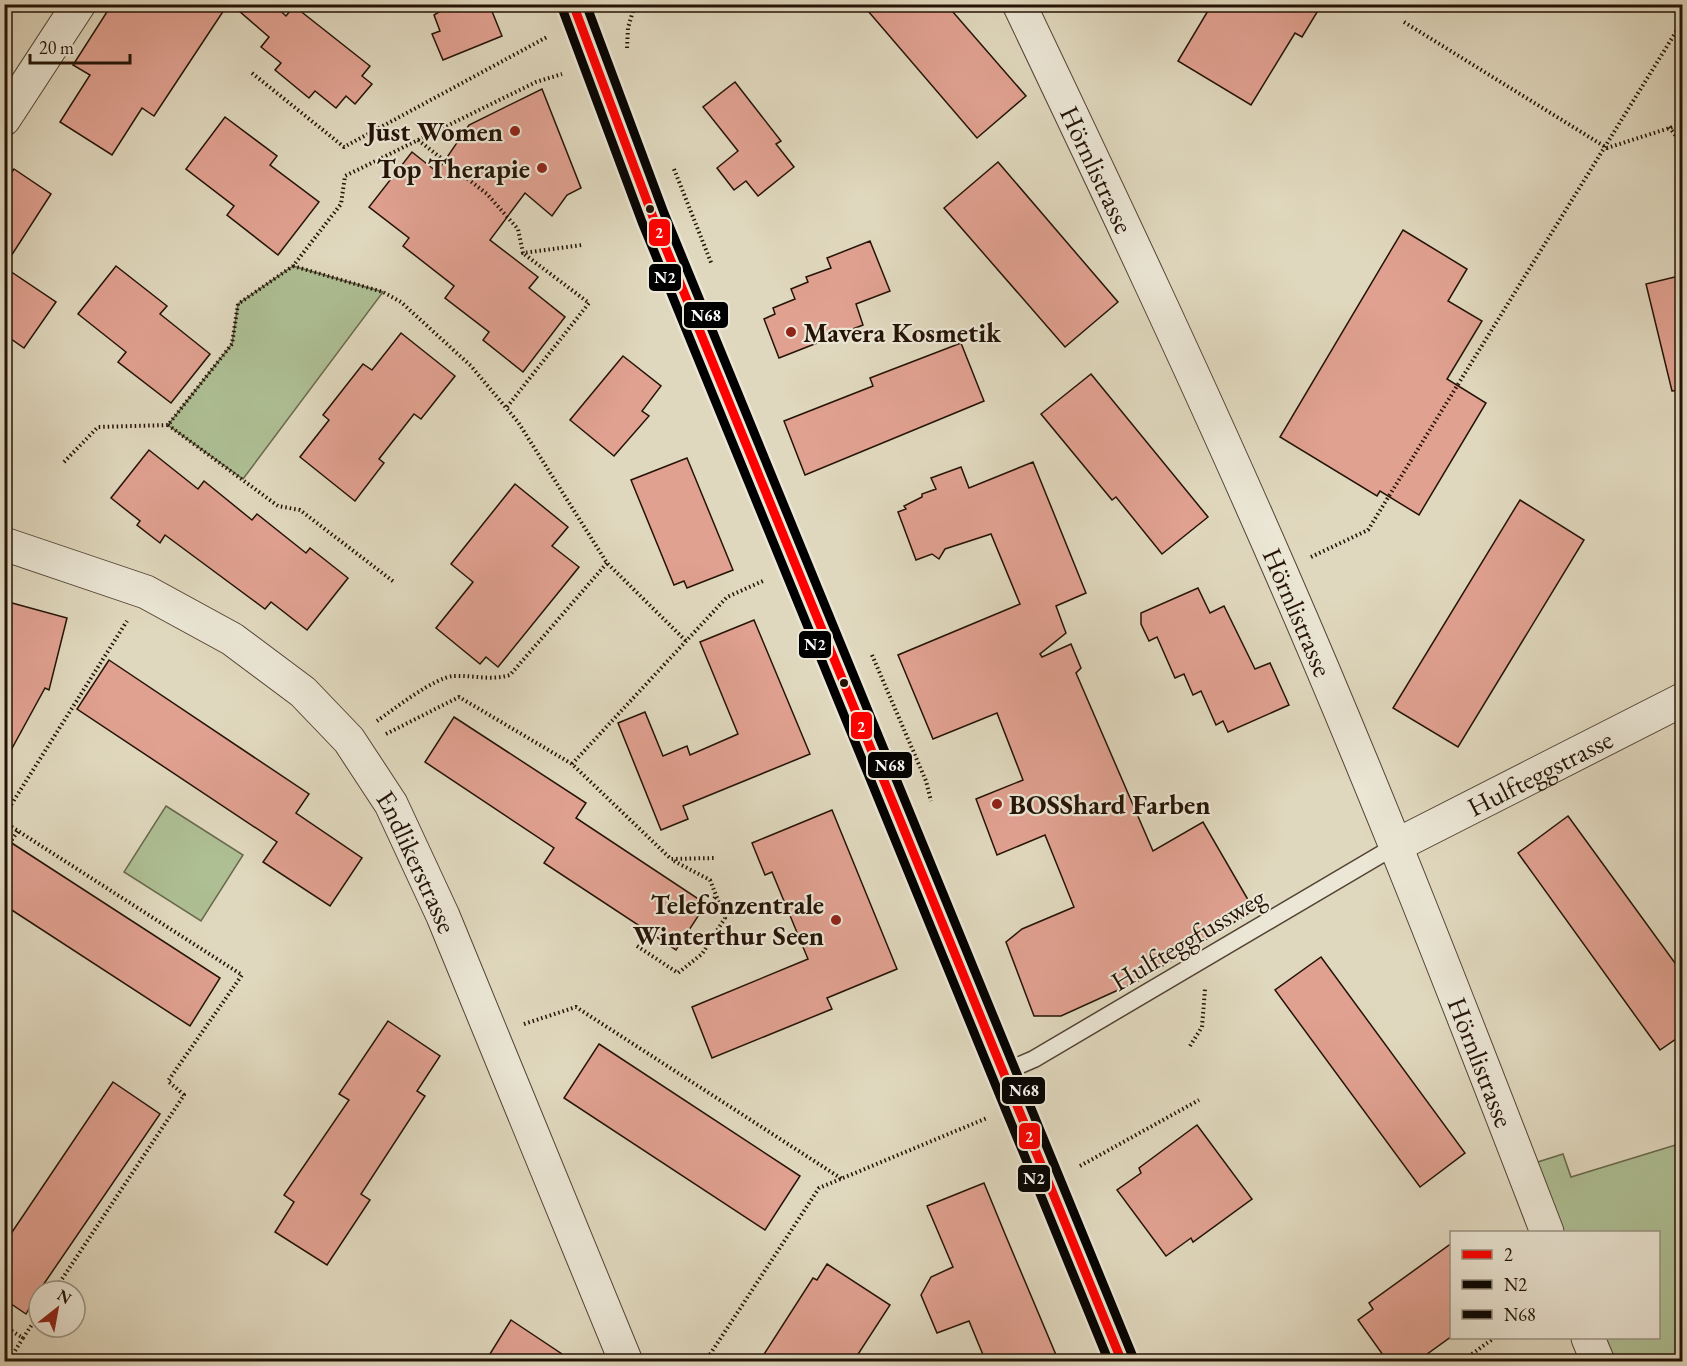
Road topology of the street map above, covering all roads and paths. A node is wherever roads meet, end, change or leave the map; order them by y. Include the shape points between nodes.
1 (79, 4) edge
2 (573, 4) edge
3 (1019, 4) edge
4 (1404, 22) dead end
5 (1683, 22) edge
6 (547, 37) dead end
7 (252, 73) dead end
8 (562, 74) dead end
9 (4, 119) edge
10 (1683, 124) edge
11 (1669, 127) junction
12 (418, 140) junction
13 (1683, 144) edge
14 (1607, 148) junction
15 (582, 245) dead end
16 (523, 253) junction
17 (293, 266) junction
18 (507, 407) junction
19 (168, 425) junction
20 (63, 462) dead end
21 (4, 544) edge
22 (607, 563) junction
23 (1281, 572) junction
24 (763, 581) dead end
25 (394, 582) dead end
26 (146, 592) junction
27 (686, 641) junction
28 (1683, 700) edge
29 (352, 745) junction
30 (572, 764) junction
31 (4, 816) edge
32 (4, 822) edge
33 (18, 831) junction
34 (1396, 845) junction
35 (4, 851) edge
36 (715, 858) dead end
37 (671, 859) junction
38 (716, 896) junction
39 (709, 906) dead end
40 (637, 946) dead end
41 (1206, 958) junction
42 (493, 1034) junction
43 (1190, 1047) dead end
44 (1004, 1072) junction
45 (1199, 1100) dead end
46 (988, 1118) dead end
47 (1080, 1166) dead end
48 (842, 1179) junction
49 (1547, 1231) edge
50 (62, 1279) edge
51 (4, 1326) edge
52 (27, 1332) edge
53 (23, 1338) junction
54 (1493, 1339) edge
55 (1588, 1339) edge
56 (14, 1362) edge
57 (626, 1362) edge
58 (705, 1362) edge
59 (1122, 1362) edge
60 (1461, 1362) edge
61 (1598, 1362) edge

1 - 9 street
2 - 44 main road via 674,270
3 - 23 street, Hörnlistrasse via 1131,238
4 - 14 path
5 - 14 path
6 - 7 path via 344,147
8 - 12 path via 536,82
10 - 11 path
11 - 13 path
11 - 14 path
12 - 16 path via 487,194 518,229
12 - 17 path via 345,176 340,204
14 - 23 path via 1368,530
15 - 16 path
16 - 18 path via 589,303
17 - 18 path via 383,292 401,303 471,366
17 - 19 path via 238,304 232,344
18 - 22 path
19 - 20 path via 98,427
19 - 25 path via 278,506 300,510
21 - 26 street, Endlikerstrasse
22 - 27 path
22 - 29 path via 510,675 487,680 453,676 423,690
23 - 34 street, Hörnlistrasse
24 - 27 path via 727,597
26 - 29 street, Endlikerstrasse via 232,639 303,692
26 - 31 path
27 - 30 path
28 - 34 street, Hulfteggstrasse
29 - 30 path via 459,697
29 - 42 street, Endlikerstrasse via 391,804
30 - 37 path
32 - 33 path
33 - 35 path
33 - 50 path via 242,975 168,1081 184,1095
34 - 41 lane, Hulfteggfussweg
34 - 49 street, Hörnlistrasse
36 - 37 path
37 - 38 path via 710,880
38 - 39 path
38 - 40 path via 725,918 702,954 678,973
41 - 43 path via 1204,1019
41 - 44 lane, Hulfteggfussweg via 1034,1059
42 - 48 path via 576,1007
42 - 57 street, Endlikerstrasse
44 - 59 main road
45 - 47 path
46 - 48 path
48 - 58 path via 819,1188
51 - 53 path
52 - 53 path
53 - 56 path via 10,1359
54 - 60 path
55 - 61 street

